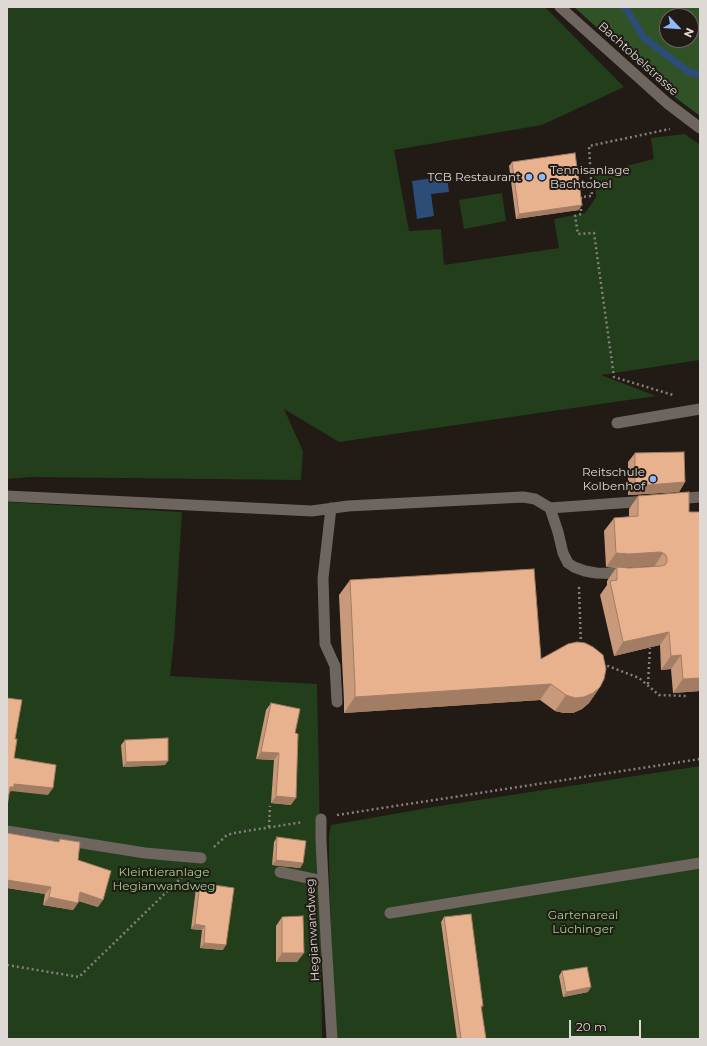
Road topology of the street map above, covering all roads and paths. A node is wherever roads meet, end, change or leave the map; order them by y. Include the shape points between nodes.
1 (560, 7) edge
2 (697, 126) edge
3 (698, 409) edge
4 (617, 423) dead end
5 (7, 496) edge
6 (700, 497) edge
7 (331, 508) junction
8 (550, 508) junction
9 (585, 571) junction
10 (635, 574) edge
11 (582, 648) edge
12 (650, 648) edge
13 (598, 659) edge
14 (648, 685) junction
15 (686, 696) edge
16 (337, 702) dead end
17 (270, 806) dead end
18 (320, 819) dead end
19 (269, 827) dead end
20 (7, 831) edge
21 (201, 858) dead end
22 (700, 863) edge
23 (280, 872) dead end
24 (323, 881) junction
25 (390, 913) dead end
26 (332, 1039) edge

1 - 2 street, Bachtobelstrasse via 667,103
2 - 3 path via 589,146 592,196 581,197 581,214 575,216 578,234 594,233 614,377 672,394
3 - 4 street
5 - 7 street via 312,511
6 - 8 street
7 - 8 street via 523,497 535,499
7 - 16 street via 323,578 325,644 334,666
8 - 9 street via 565,559
9 - 10 street
9 - 11 path via 585,588 579,588
12 - 14 path
13 - 14 path via 608,666 639,678
14 - 15 path via 659,695
17 - 19 path
18 - 24 street, Hegianwandweg
20 - 21 street via 146,853
22 - 25 street
23 - 24 street
24 - 26 street, Hegianwandweg

